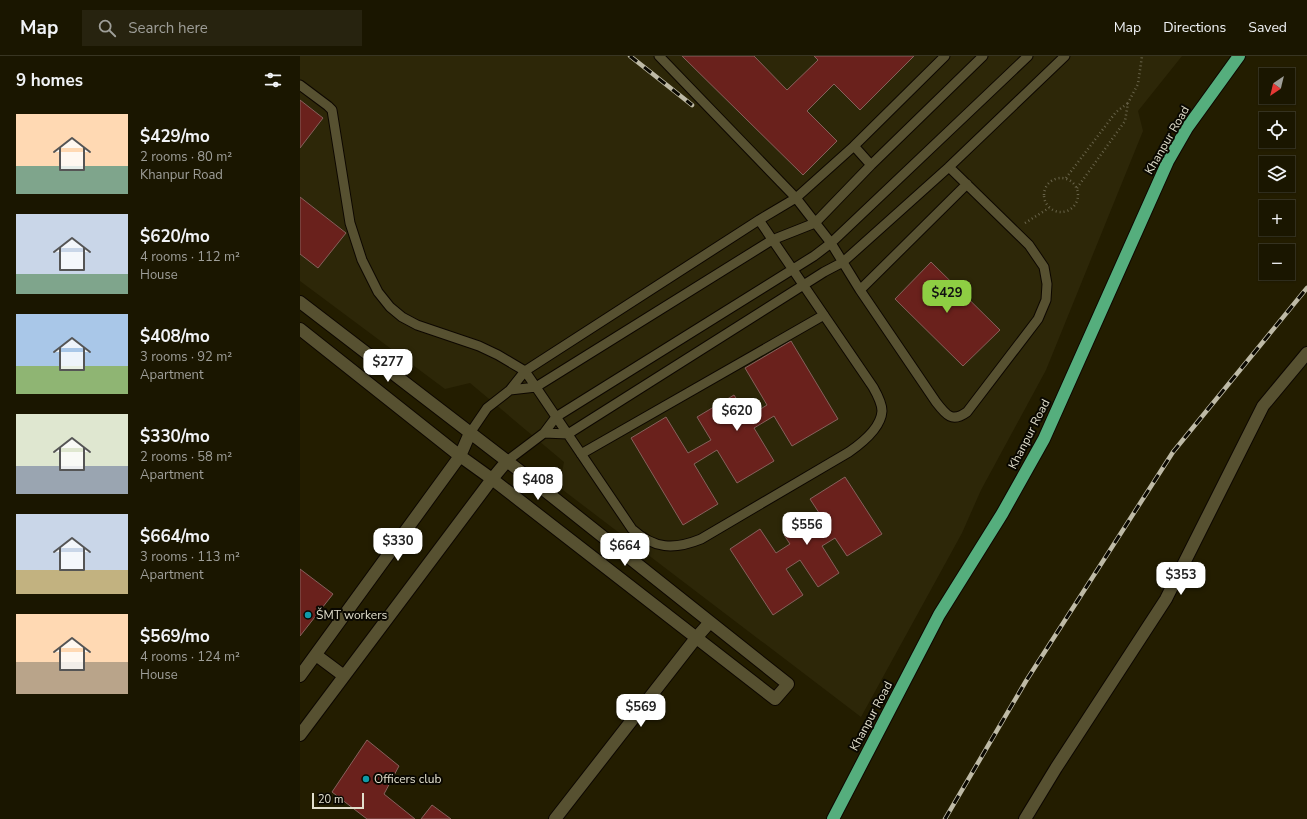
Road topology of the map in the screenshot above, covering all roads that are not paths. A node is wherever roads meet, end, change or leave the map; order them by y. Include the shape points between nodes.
1 (659, 56) edge
2 (945, 56) edge
3 (983, 56) edge
4 (1028, 56) edge
5 (1065, 56) edge
6 (1239, 56) edge
7 (300, 85) edge
8 (854, 146) junction
9 (871, 164) junction
10 (949, 167) junction
11 (967, 184) junction
12 (796, 198) junction
13 (759, 220) junction
14 (815, 223) junction
15 (772, 240) junction
16 (831, 243) junction
17 (843, 262) junction
18 (792, 269) junction
19 (803, 285) junction
20 (860, 290) junction
21 (300, 302) edge
22 (824, 315) junction
23 (300, 329) edge
24 (1307, 353) edge
25 (525, 371) junction
26 (536, 387) junction
27 (510, 390) junction
28 (556, 417) junction
29 (470, 433) junction
30 (544, 433) junction
31 (568, 434) junction
32 (581, 454) junction
33 (460, 456) junction
34 (507, 461) junction
35 (492, 479) junction
36 (710, 622) junction
37 (696, 638) junction
38 (316, 655) junction
39 (300, 676) edge
40 (344, 676) junction
41 (300, 735) edge
42 (555, 819) edge
43 (832, 819) edge
44 (1025, 819) edge

1 - 12 lane
2 - 8 lane
3 - 9 lane
4 - 16 lane
5 - 10 lane
6 - 43 highway, Khanpur Road via 1168,161 1044,439 1002,514 939,615
7 - 25 lane via 332,110 350,223 362,260 378,292 402,317 417,325 479,346
8 - 9 lane
8 - 12 lane
9 - 14 lane
10 - 11 lane
10 - 17 lane
11 - 20 lane
11 - 20 lane via 1029,245 1044,267 1047,284 1046,300 1038,319 967,412 960,417 951,417 943,412
12 - 13 lane
12 - 14 lane
13 - 15 lane
13 - 25 lane
14 - 15 lane
14 - 16 lane
15 - 18 lane
15 - 26 lane
16 - 17 lane
16 - 18 lane
17 - 19 lane
17 - 20 lane
18 - 19 lane
18 - 28 lane
19 - 22 lane
19 - 31 lane
21 - 29 street
22 - 32 lane
22 - 32 lane via 880,400 882,411 879,422 862,443 849,452 708,535 688,544 670,547 654,544 642,538 632,529
23 - 33 street
24 - 44 street via 1263,406 1166,599
25 - 26 lane
25 - 27 lane
26 - 27 lane
26 - 28 lane
27 - 29 lane via 487,408
28 - 30 lane
28 - 31 lane
29 - 33 street
29 - 34 street
30 - 31 lane
30 - 34 lane
31 - 32 lane
33 - 35 street
33 - 38 street
34 - 35 street
34 - 36 street
35 - 37 street
35 - 40 street
36 - 37 street
36 - 37 street via 788,684 775,699
37 - 42 street
38 - 39 street
38 - 40 street
40 - 41 street

